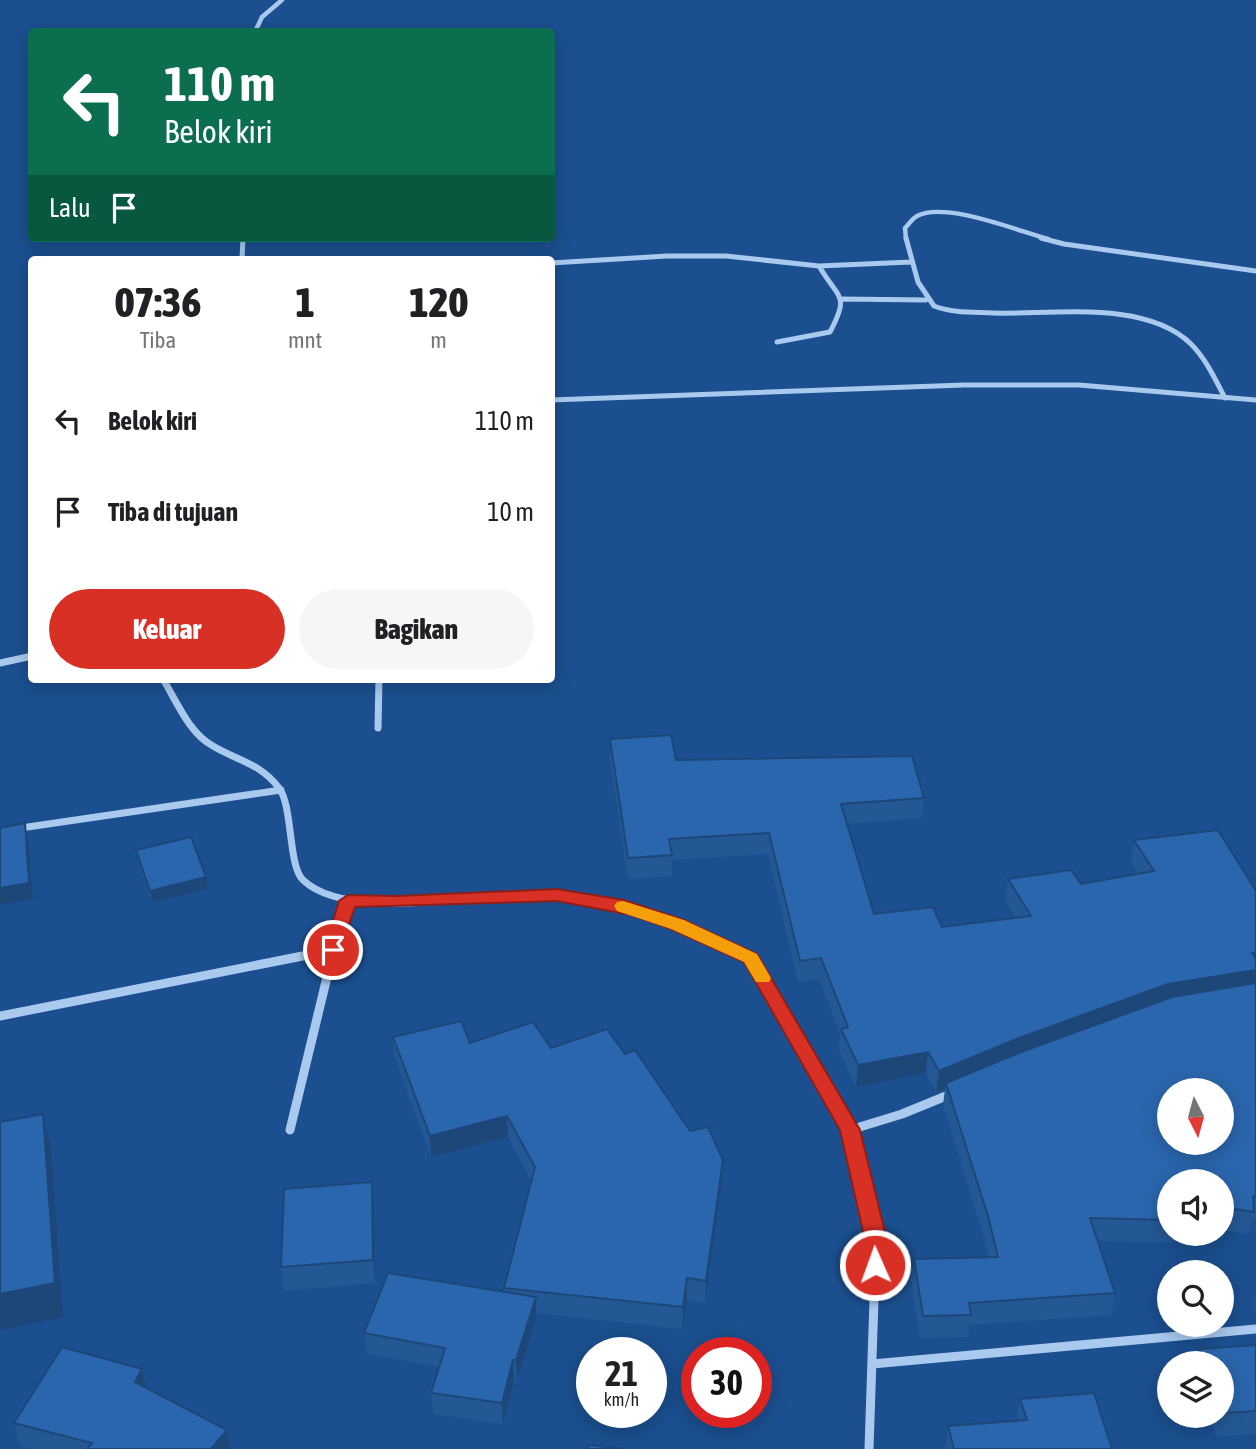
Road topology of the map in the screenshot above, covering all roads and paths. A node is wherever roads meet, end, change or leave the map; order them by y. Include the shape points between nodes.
1 (282, 0) edge
2 (256, 28) edge
3 (911, 262) junction
4 (555, 263) edge
5 (819, 266) junction
6 (1256, 271) edge
7 (842, 299) junction
8 (926, 300) junction
9 (777, 342) dead end
10 (1225, 398) junction
11 (555, 400) edge
12 (1256, 400) edge
13 (28, 657) edge
14 (0, 663) edge
15 (165, 683) edge
16 (379, 683) edge
17 (379, 729) dead end
18 (281, 790) junction
19 (0, 831) edge
20 (348, 901) junction
21 (333, 950) junction
22 (0, 1016) edge
23 (967, 1087) edge
24 (290, 1130) dead end
25 (850, 1130) junction
26 (1256, 1329) edge
27 (872, 1364) junction
28 (869, 1449) edge

1 - 2 street via 265,13
3 - 5 street
3 - 6 street via 905,228 917,216 938,212 1064,244
3 - 8 street
4 - 5 street via 726,256
5 - 7 street
7 - 8 street
7 - 9 street via 843,308 830,332
8 - 10 street via 947,310 1135,318 1168,327 1200,351
10 - 11 street via 1079,385 964,385
10 - 12 street
13 - 14 street
15 - 18 street via 194,731 212,746 254,764
16 - 17 street
18 - 19 street
18 - 20 street via 300,877 317,891
20 - 21 street
20 - 25 street via 557,895 618,905 677,924 751,958
21 - 22 street
21 - 24 street
23 - 25 street
25 - 27 street via 876,1240
26 - 27 street
27 - 28 street

